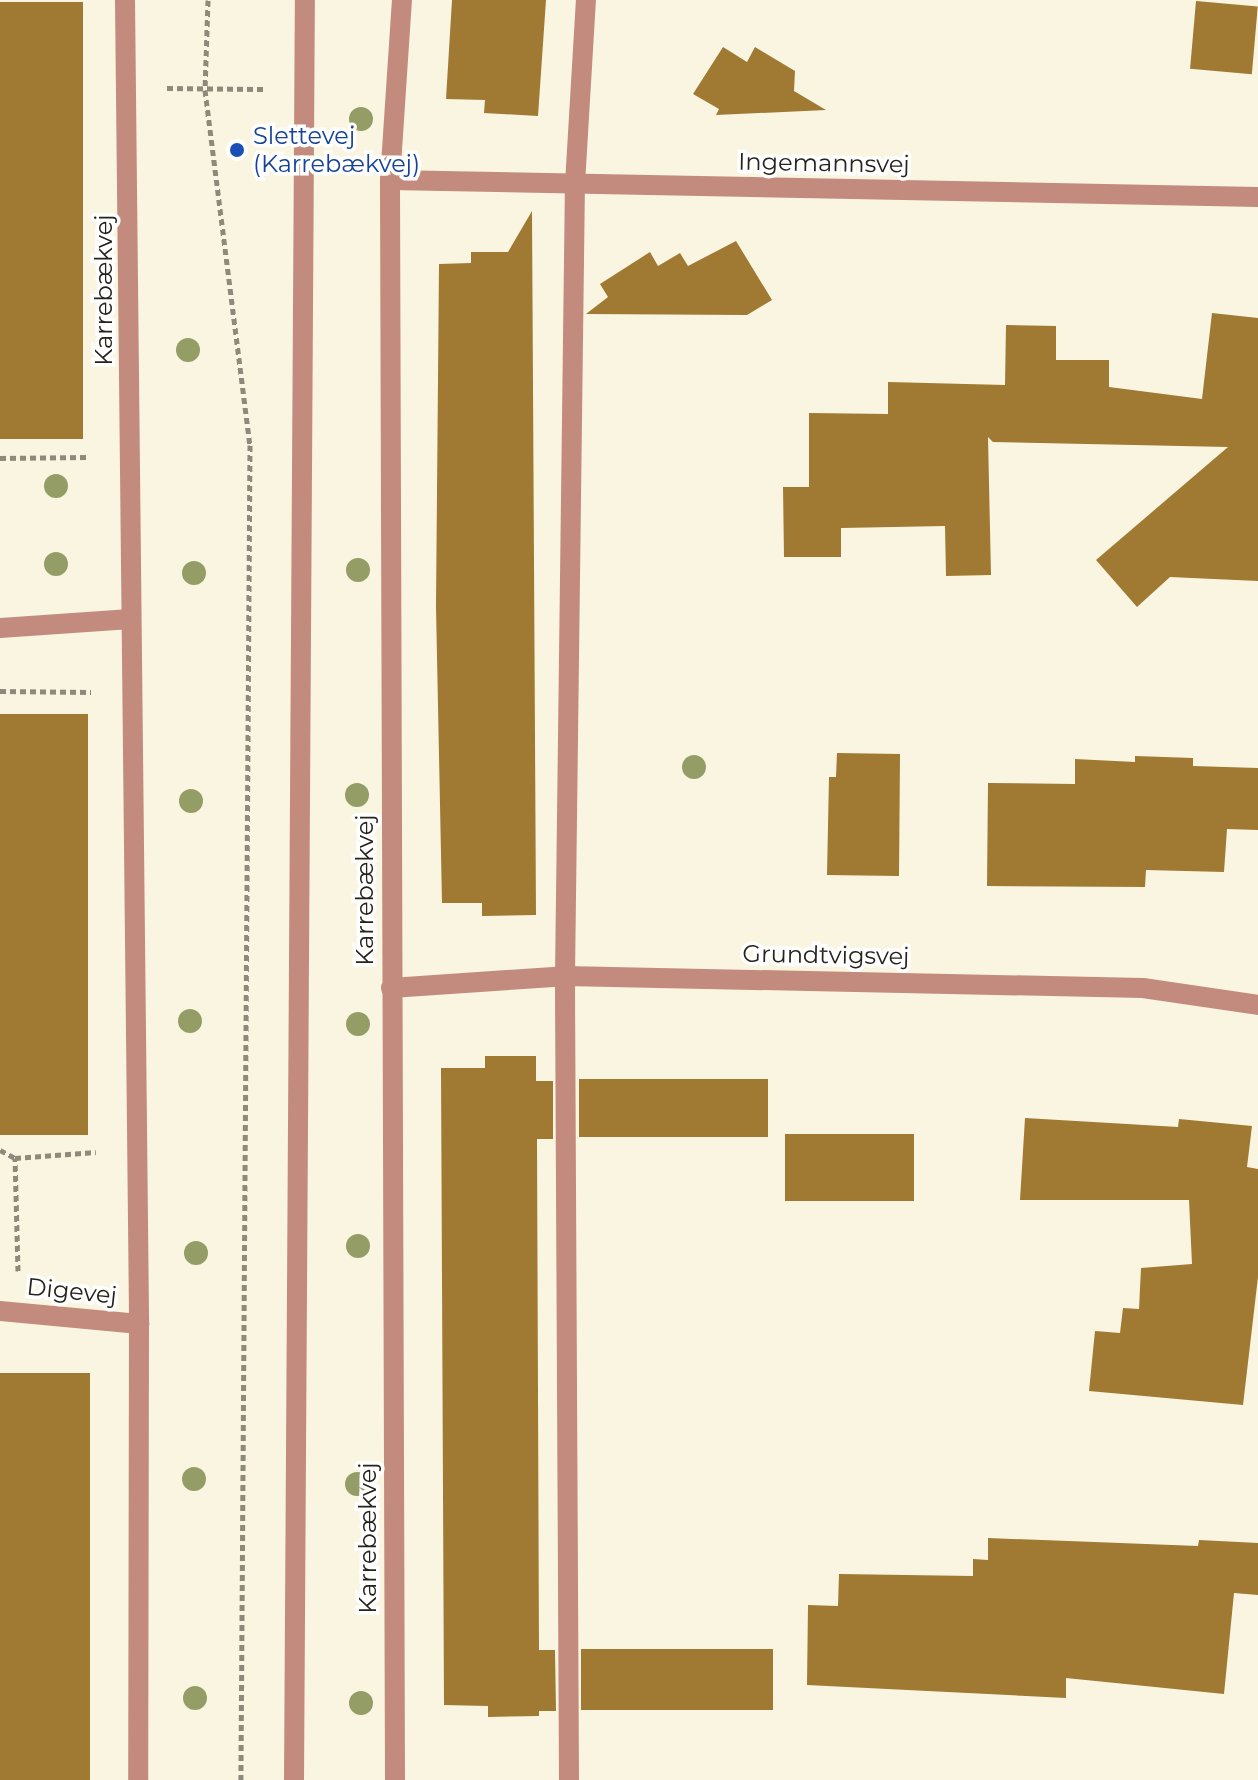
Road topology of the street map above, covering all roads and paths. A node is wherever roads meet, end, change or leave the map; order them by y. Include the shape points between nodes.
1 (125, 0) edge
2 (208, 0) edge
3 (305, 0) edge
4 (402, 0) edge
5 (586, 0) edge
6 (130, 85) junction
7 (301, 89) junction
8 (205, 90) junction
9 (390, 180) junction
10 (575, 184) junction
11 (1258, 197) edge
12 (130, 456) junction
13 (0, 458) edge
14 (131, 619) junction
15 (0, 628) edge
16 (0, 691) edge
17 (133, 692) junction
18 (565, 976) junction
19 (391, 988) junction
20 (1258, 1005) edge
21 (138, 1148) junction
22 (0, 1150) edge
23 (15, 1158) junction
24 (9, 1311) edge
25 (139, 1324) junction
26 (138, 1780) edge
27 (241, 1780) edge
28 (294, 1780) edge
29 (395, 1780) edge
30 (569, 1780) edge

1 - 6 street, Karrebækvej
2 - 8 path
3 - 7 street
4 - 9 street, Karrebækvej
5 - 10 street
6 - 8 path
6 - 12 street, Karrebækvej
7 - 8 path
7 - 28 street
8 - 27 path via 250,445
9 - 10 street, Ingemannsvej
9 - 19 street, Karrebækvej
10 - 11 street, Ingemannsvej
10 - 18 street
12 - 13 path
12 - 14 street, Karrebækvej
14 - 15 street
14 - 17 street, Karrebækvej
16 - 17 path
17 - 21 street, Karrebækvej
18 - 19 street, Grundtvigsvej
18 - 20 street, Grundtvigsvej via 1143,988
18 - 30 street
19 - 29 street, Karrebækvej
21 - 23 path
21 - 25 street, Karrebækvej
22 - 23 path
23 - 24 path
24 - 25 street, Digevej
25 - 26 street, Karrebækvej

